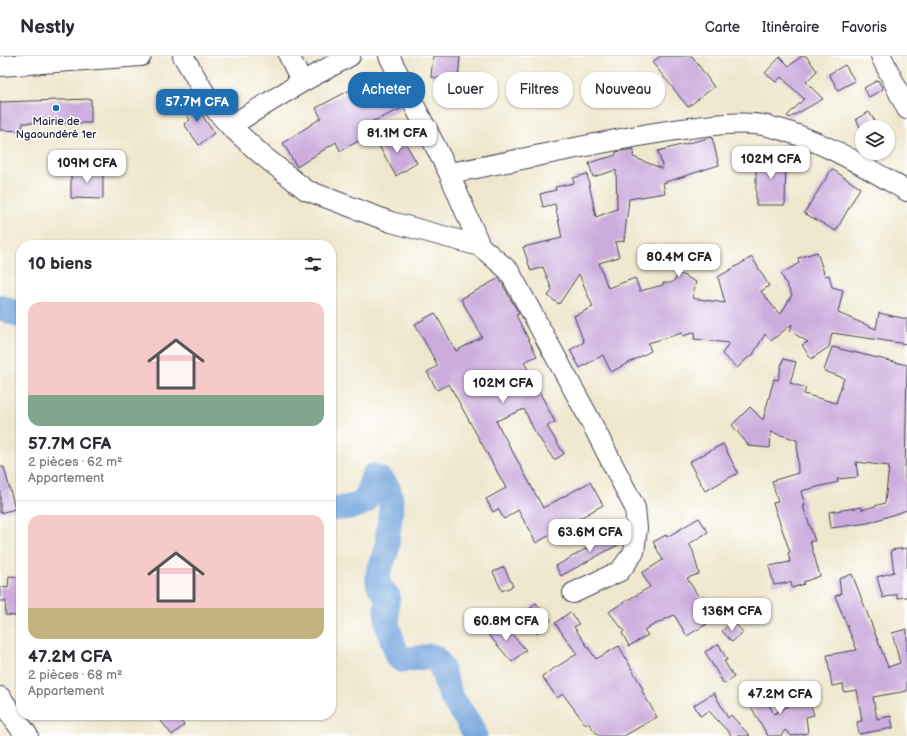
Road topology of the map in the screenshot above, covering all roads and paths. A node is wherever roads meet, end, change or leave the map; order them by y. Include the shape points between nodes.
1 (141, 56) edge
2 (183, 56) edge
3 (289, 56) edge
4 (350, 56) edge
5 (389, 56) edge
6 (881, 56) edge
7 (326, 62) edge
8 (0, 66) edge
9 (302, 82) junction
10 (907, 109) edge
11 (230, 126) junction
12 (449, 173) junction
13 (907, 191) edge
14 (480, 246) junction
15 (573, 593) dead end
16 (0, 698) edge
17 (27, 736) edge

1 - 8 street
2 - 11 street via 213,107
3 - 9 street
4 - 7 street
5 - 12 street
6 - 10 street
7 - 9 street
9 - 11 street
11 - 14 street via 306,190 391,222
12 - 13 street via 643,135 719,124 758,125 808,138
12 - 14 street
14 - 15 street via 509,271 635,508 637,528 631,557 620,571
16 - 17 main road

